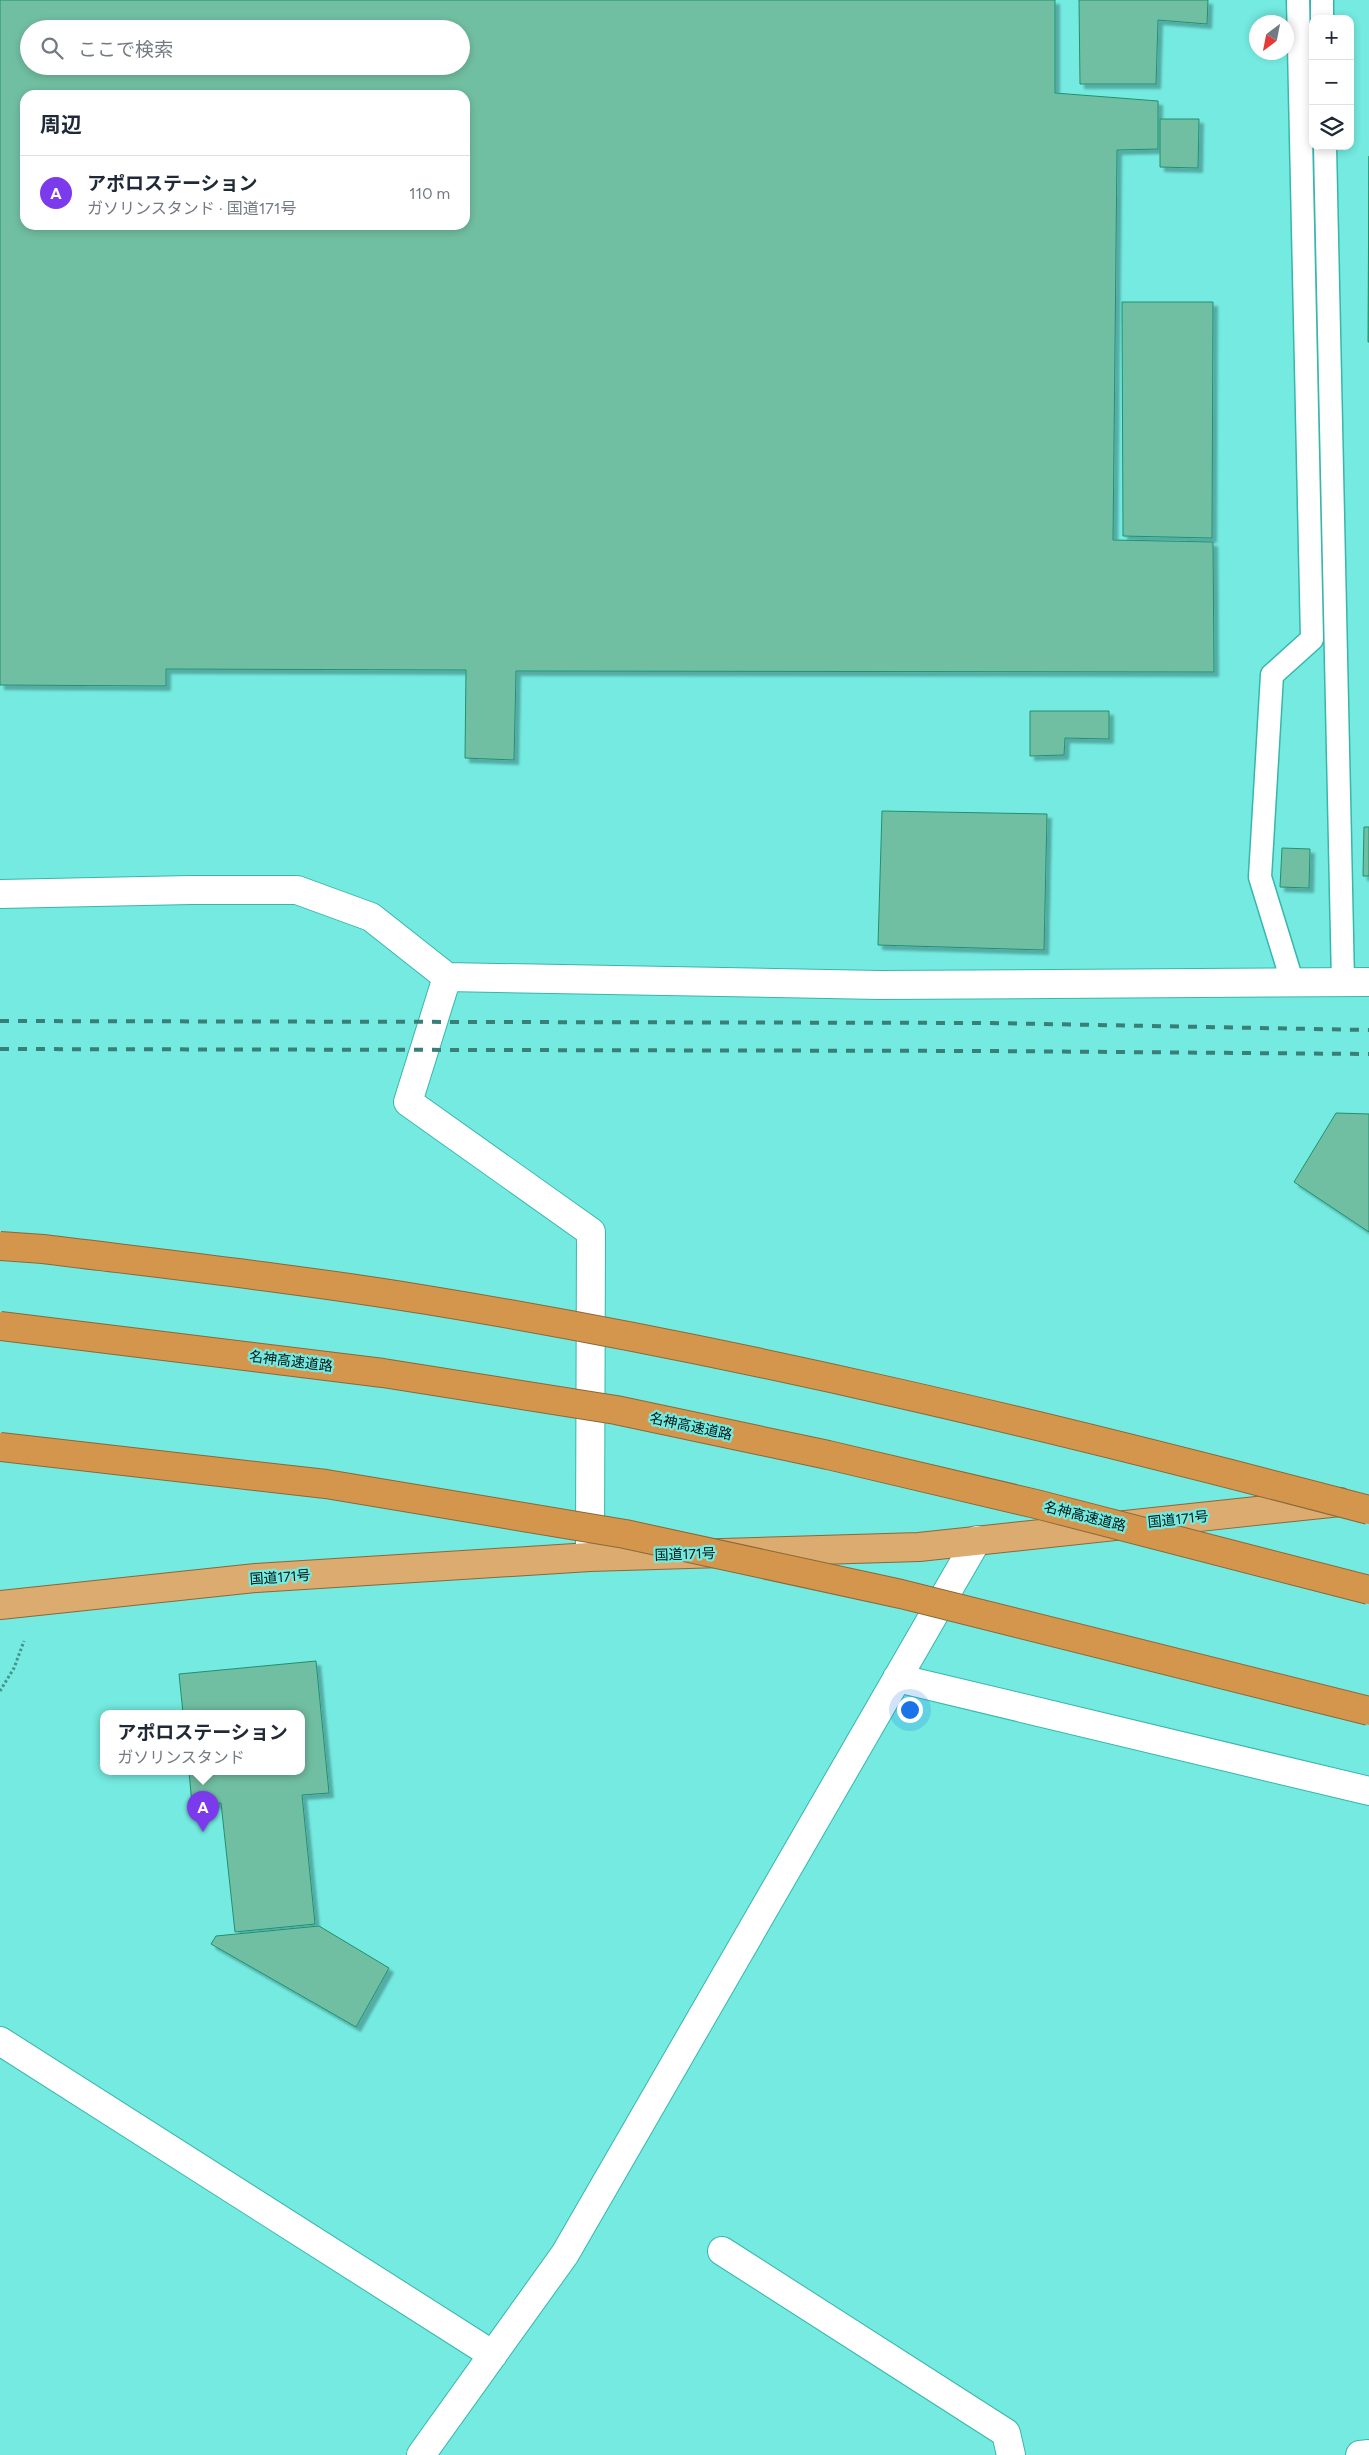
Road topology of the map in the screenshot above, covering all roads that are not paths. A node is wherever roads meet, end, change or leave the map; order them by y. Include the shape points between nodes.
1 (1298, 0) edge
2 (1322, 0) edge
3 (1322, 15) edge
4 (1325, 150) edge
5 (0, 894) edge
6 (447, 977) junction
7 (1292, 981) junction
8 (1356, 982) edge
9 (0, 1246) edge
10 (0, 1326) edge
11 (0, 1447) edge
12 (1369, 1498) edge
13 (1369, 1510) edge
14 (977, 1540) junction
15 (590, 1557) junction
16 (1369, 1590) edge
17 (0, 1605) edge
18 (897, 1678) junction
19 (1369, 1711) edge
20 (1369, 1791) edge
21 (0, 2041) edge
22 (722, 2251) dead end
23 (493, 2355) junction
24 (1369, 2454) edge
25 (422, 2455) edge
26 (1011, 2455) edge
27 (1360, 2455) edge

1 - 7 lane via 1312,639 1272,675 1260,877
2 - 3 lane
4 - 8 lane
5 - 6 street via 297,890 371,917
6 - 7 street via 880,985
6 - 15 street via 408,1102 591,1232
7 - 8 street
9 - 13 highway, bridge via 426,1299 611,1333 1052,1428
10 - 16 highway, 名神高速道路, bridge via 383,1373 616,1410 1036,1504
11 - 19 highway, bridge via 326,1484 624,1534 901,1594
12 - 14 highway, 国道171号
14 - 15 highway, 国道171号 via 919,1547
14 - 18 street
15 - 17 highway, 国道171号 via 256,1578
18 - 20 street
18 - 23 street via 566,2254
21 - 23 street
22 - 26 street via 1006,2433
23 - 25 street
24 - 27 street

